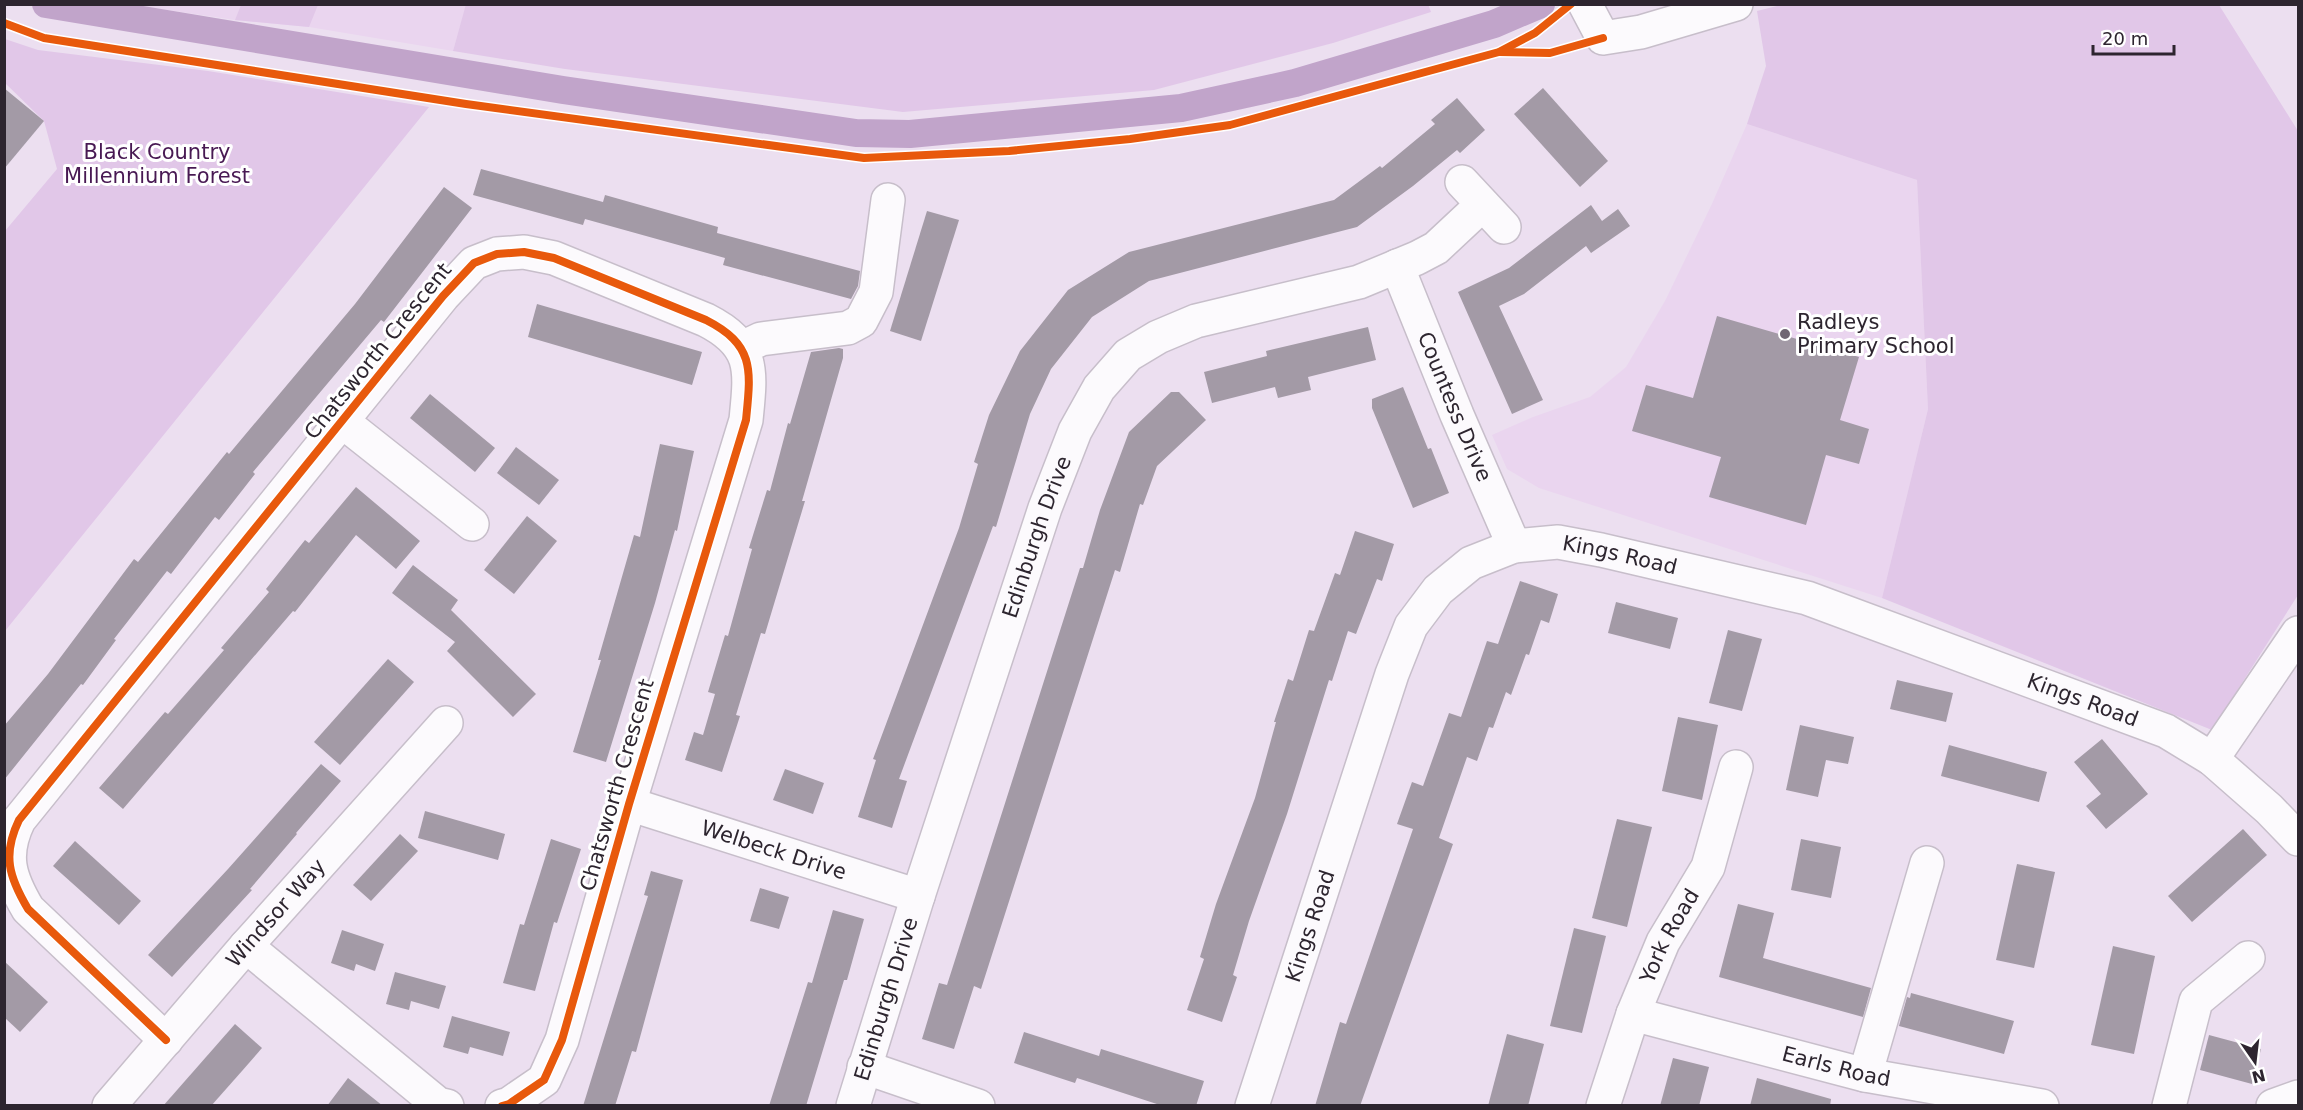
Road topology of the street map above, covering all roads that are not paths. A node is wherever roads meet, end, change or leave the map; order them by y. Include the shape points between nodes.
1 (1736, 4) edge
2 (1589, 11) edge
3 (888, 200) dead end
4 (1483, 205) dead end
5 (1397, 266) junction
6 (742, 348) junction
7 (343, 422) junction
8 (472, 524) dead end
9 (1514, 546) junction
10 (2298, 633) edge
11 (446, 723) dead end
12 (2212, 759) junction
13 (1736, 767) dead end
14 (629, 804) junction
15 (2298, 839) edge
16 (1927, 863) dead end
17 (918, 896) junction
18 (246, 946) junction
19 (2248, 958) dead end
20 (1633, 1014) junction
21 (166, 1040) junction
22 (864, 1067) junction
23 (1865, 1075) junction
24 (2298, 1097) edge
25 (441, 1105) edge
26 (109, 1106) edge
27 (502, 1106) edge
28 (853, 1106) edge
29 (978, 1106) edge
30 (1251, 1106) edge
31 (1603, 1106) edge
32 (2042, 1106) edge
33 (2169, 1106) edge
34 (2273, 1106) edge

1 - 2 street via 1641,32 1603,38
3 - 6 street via 876,292 861,321 848,328 761,339
4 - 5 street, Edinburgh Drive via 1436,248
5 - 9 street, Countess Drive
5 - 17 street, Edinburgh Drive via 1359,282 1187,325 1128,355 1099,388 1074,432 1045,508
6 - 7 street, Chatsworth Crescent via 725,330 706,320 554,258 524,252 497,254 474,263 451,288
6 - 14 street, Chatsworth Crescent via 750,383 746,420
7 - 8 street
7 - 21 street, Chatsworth Crescent via 19,820 10,839 11,875 28,909
9 - 12 street, Kings Road via 1558,542 1807,598 2166,731
9 - 30 street, Kings Road via 1471,562 1438,590 1411,626
10 - 12 street
11 - 18 street, Windsor Way
12 - 15 street, Kings Road
13 - 20 street, York Road via 1708,867 1663,942
14 - 17 street, Welbeck Drive
14 - 27 street, Chatsworth Crescent via 562,1040 544,1080
16 - 23 street
17 - 22 street, Edinburgh Drive
18 - 21 street, Windsor Way
18 - 25 street
19 - 33 street via 2196,1001
20 - 23 street, Earls Road
20 - 31 street, York Road
21 - 26 street, Windsor Way
22 - 28 street, Edinburgh Drive
22 - 29 street
23 - 32 street, Earls Road
24 - 34 street

